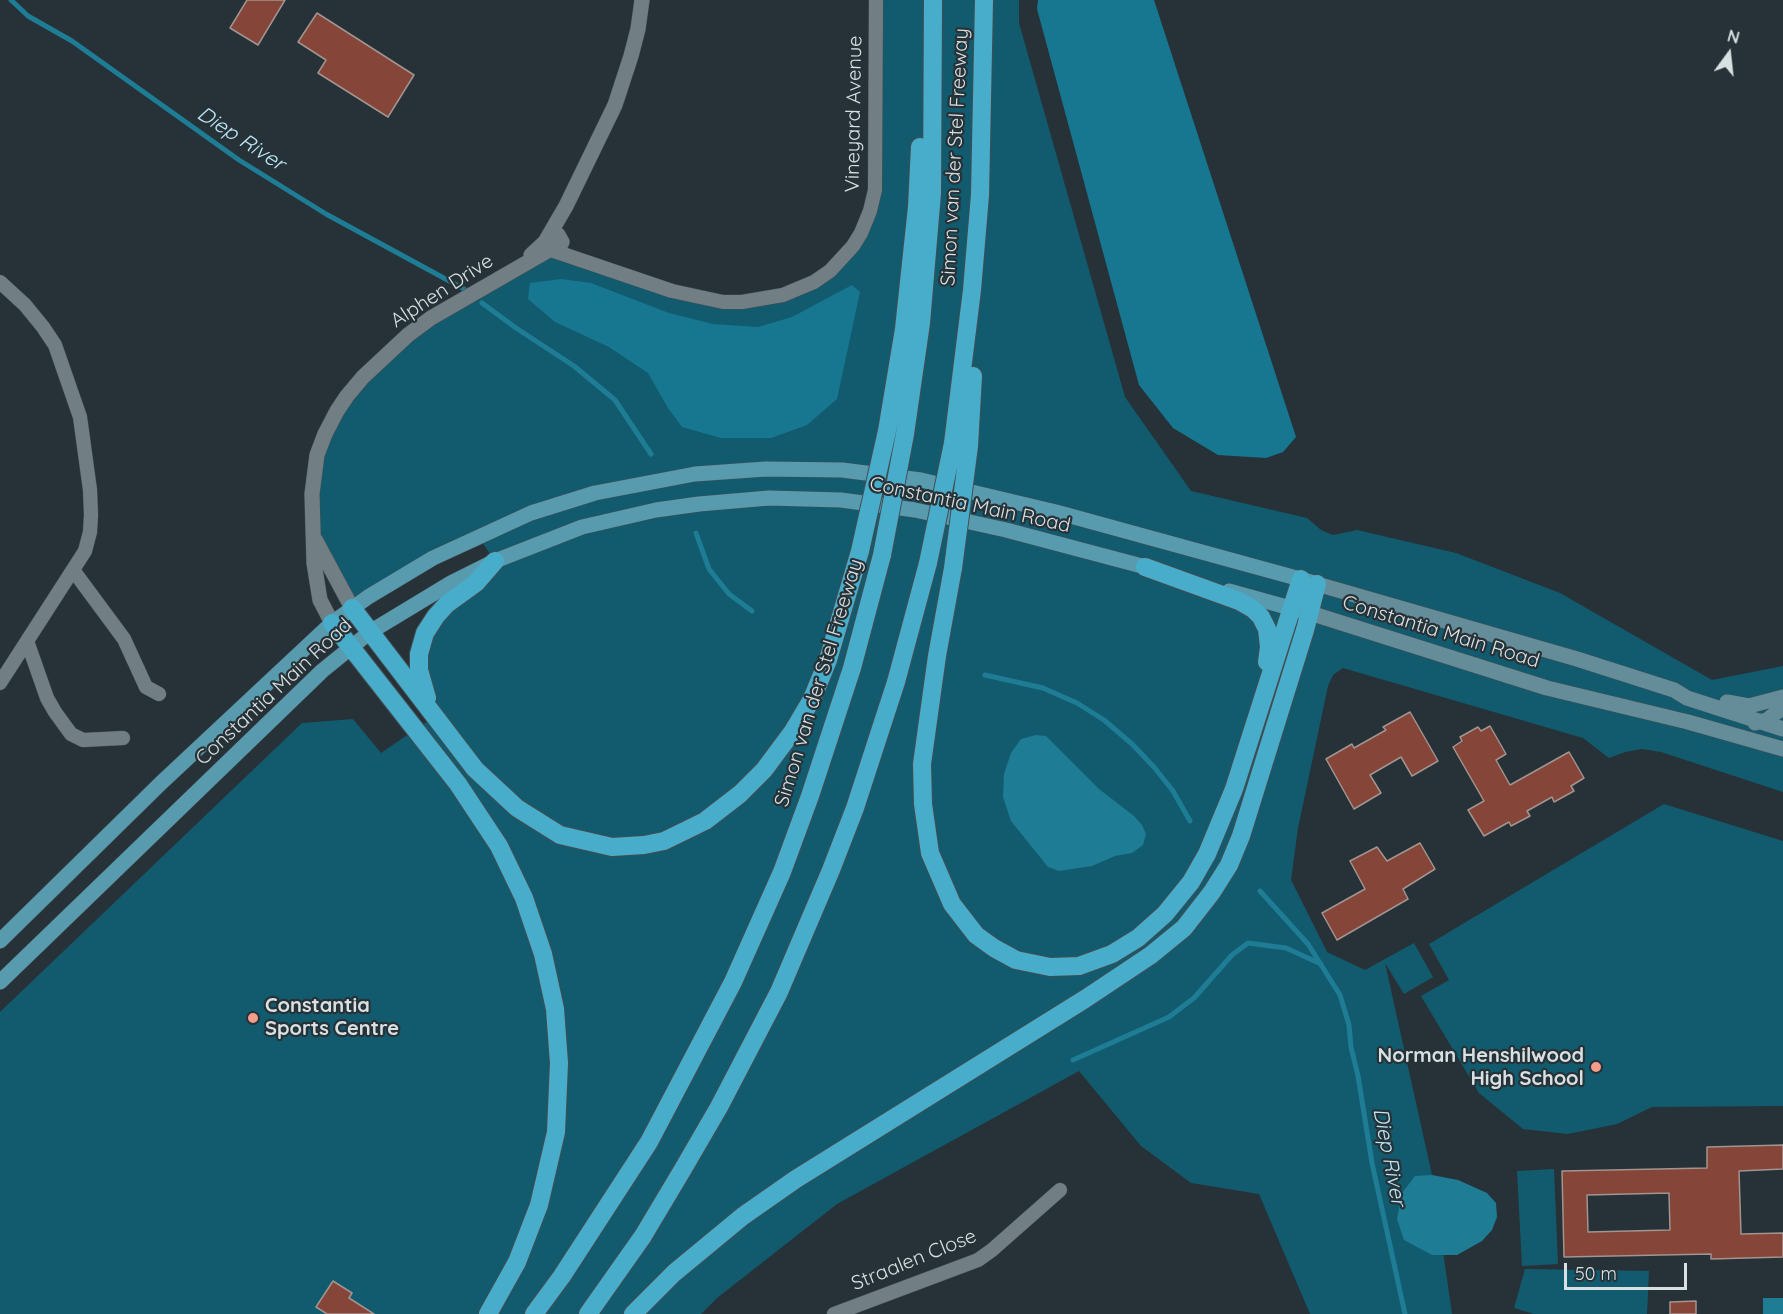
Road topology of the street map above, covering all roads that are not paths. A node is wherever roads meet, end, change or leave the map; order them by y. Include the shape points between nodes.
1 (642, 0) edge
2 (876, 0) edge
3 (933, 0) edge
4 (984, 0) edge
5 (932, 81) junction
6 (553, 243) junction
7 (0, 282) edge
8 (961, 444) junction
9 (314, 536) junction
10 (495, 561) junction
11 (1145, 567) junction
12 (73, 570) junction
13 (1309, 582) junction
14 (352, 608) junction
15 (1292, 608) junction
16 (1310, 613) junction
17 (332, 623) junction
18 (370, 632) junction
19 (27, 641) junction
20 (350, 647) junction
21 (0, 683) edge
22 (1674, 690) junction
23 (159, 694) dead end
24 (1783, 697) edge
25 (1783, 707) edge
26 (435, 716) junction
27 (1688, 722) junction
28 (1762, 722) junction
29 (1254, 725) junction
30 (1783, 729) edge
31 (123, 738) dead end
32 (1783, 749) edge
33 (0, 941) edge
34 (0, 982) edge
35 (1060, 1190) dead end
36 (488, 1314) edge
37 (534, 1314) edge
38 (588, 1314) edge
39 (633, 1314) edge
40 (834, 1314) edge

1 - 6 street via 638,29 615,105 566,206
2 - 6 street, Vineyard Avenue via 875,190 861,233 830,271 783,295 723,302 672,291 574,259
3 - 5 highway, Simon van der Stel Freeway
4 - 8 highway, Simon van der Stel Freeway via 980,195 972,290 973,368
5 - 26 highway, bridge via 921,143 904,329 887,431 860,551 828,660 812,699 764,770 705,821 663,841 612,847 560,835 517,808 484,777
5 - 37 highway, Simon van der Stel Freeway, bridge via 932,193 921,323 882,555 852,668 782,872 733,982 649,1142
6 - 9 street, Alphen Drive via 408,335 347,396 318,455 312,494
7 - 12 street via 25,305 55,345 80,417 91,515 85,551
8 - 29 highway, bridge via 953,568 927,717 922,804 930,853 952,904 976,935 1016,960 1050,967 1087,964 1138,938 1165,914 1207,854 1234,789
8 - 38 highway, bridge via 896,682 855,808 779,992 689,1159 643,1236
9 - 14 street, Alphen Drive
9 - 17 street, Alphen Drive via 320,600
10 - 11 main road, Constantia Main Road via 582,527 629,516 769,498 841,500 915,510
10 - 18 main road, Constantia Main Road
10 - 26 highway via 476,583 447,604 422,639 419,676
11 - 15 main road, Constantia Main Road
11 - 29 highway via 1239,602 1264,621 1269,652
12 - 19 street
12 - 23 street via 124,639 146,687
13 - 14 main road, Constantia Main Road via 1056,512 921,480 842,470 766,469 648,481 531,513 433,558
13 - 15 highway
13 - 16 highway
13 - 22 main road, Constantia Main Road
14 - 17 main road, Constantia Main Road
14 - 18 highway
15 - 16 main road, Constantia Main Road
15 - 29 highway
16 - 27 main road, Constantia Main Road via 1547,688
16 - 39 highway via 1241,836 1212,892 1185,928 1094,993 743,1216 674,1273
17 - 20 highway
17 - 33 main road, Constantia Main Road via 160,783
18 - 20 main road, Constantia Main Road
18 - 26 highway
19 - 21 street
19 - 31 street via 47,698 72,734 83,740
20 - 34 main road, Constantia Main Road
20 - 36 highway via 458,784 499,846 524,898 543,954 555,1008 559,1063 556,1132 539,1205 517,1263
22 - 24 main road via 1738,705
22 - 28 main road, Constantia Main Road via 1687,698
25 - 28 main road
27 - 28 main road
27 - 32 main road, Constantia Main Road
28 - 30 main road, Constantia Main Road
35 - 40 street, Straalen Close via 978,1260

